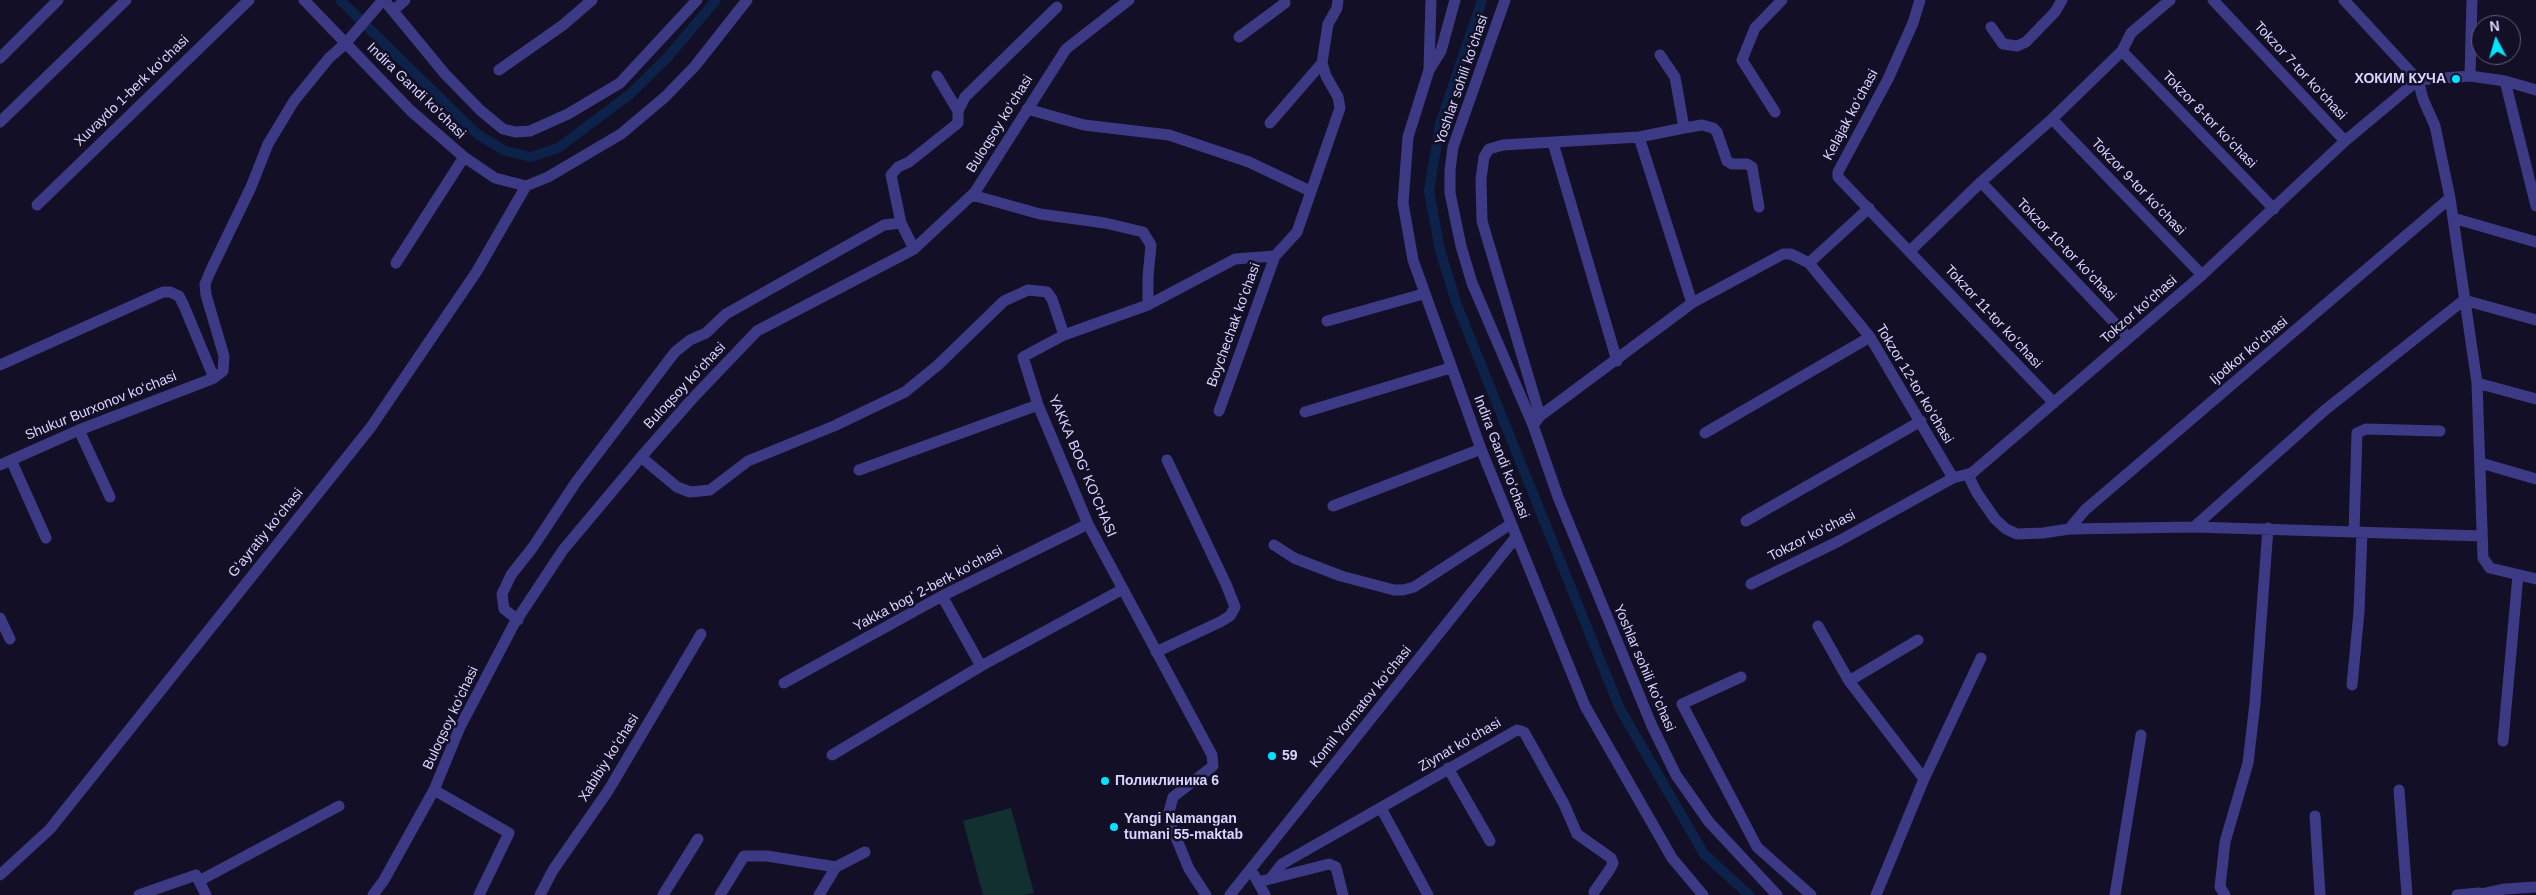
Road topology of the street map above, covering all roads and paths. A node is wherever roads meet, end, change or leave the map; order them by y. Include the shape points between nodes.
1 (58, 0) edge
2 (126, 0) edge
3 (249, 0) edge
4 (304, 0) edge
5 (384, 0) edge
6 (405, 0) edge
7 (592, 0) edge
8 (697, 0) edge
9 (747, 0) edge
10 (1129, 0) edge
11 (1284, 0) edge
12 (1338, 0) edge
13 (1431, 0) edge
14 (1456, 0) edge
15 (1505, 0) edge
16 (1782, 0) edge
17 (1920, 0) edge
18 (2062, 0) edge
19 (2170, 0) edge
20 (2213, 0) edge
21 (2344, 0) edge
22 (2472, 0) edge
23 (1057, 7) dead end
24 (393, 11) junction
25 (1991, 27) dead end
26 (1239, 37) dead end
27 (345, 44) junction
28 (2122, 51) junction
29 (1660, 55) dead end
30 (0, 58) edge
31 (1322, 63) junction
32 (498, 70) dead end
33 (1429, 70) junction
34 (937, 76) dead end
35 (2470, 76) junction
36 (2418, 80) junction
37 (2505, 82) junction
38 (2536, 90) edge
39 (1027, 109) junction
40 (958, 111) junction
41 (1775, 112) dead end
42 (2052, 119) junction
43 (0, 122) edge
44 (1270, 123) dead end
45 (1684, 128) junction
46 (1639, 137) junction
47 (2345, 141) junction
48 (1553, 143) junction
49 (464, 157) junction
50 (1980, 182) junction
51 (526, 186) junction
52 (1310, 191) junction
53 (972, 195) junction
54 (2450, 198) junction
55 (36, 205) dead end
56 (2536, 206) edge
57 (1759, 208) dead end
58 (1869, 208) junction
59 (2274, 209) junction
60 (2453, 218) junction
61 (901, 223) junction
62 (2536, 242) edge
63 (914, 248) junction
64 (1910, 251) junction
65 (1275, 256) junction
66 (396, 263) dead end
67 (1808, 263) junction
68 (2202, 275) junction
69 (1423, 294) junction
70 (2464, 300) junction
71 (1148, 304) junction
72 (1692, 304) junction
73 (2536, 320) edge
74 (1327, 321) dead end
75 (1064, 335) junction
76 (1870, 337) junction
77 (2129, 338) junction
78 (1617, 361) junction
79 (0, 365) edge
80 (1450, 368) junction
81 (214, 378) junction
82 (2477, 383) junction
83 (2536, 399) edge
84 (2054, 403) junction
85 (1038, 405) junction
86 (1219, 411) dead end
87 (1305, 412) dead end
88 (1537, 420) junction
89 (1921, 421) junction
90 (78, 430) junction
91 (2440, 431) dead end
92 (1705, 433) dead end
93 (1481, 449) junction
94 (641, 457) junction
95 (11, 460) junction
96 (1167, 460) dead end
97 (2481, 464) junction
98 (0, 465) edge
99 (859, 470) dead end
100 (1968, 475) junction
101 (1953, 478) junction
102 (2536, 479) edge
103 (110, 497) dead end
104 (1332, 506) dead end
105 (1746, 521) dead end
106 (1088, 524) junction
107 (1511, 524) junction
108 (2194, 527) junction
109 (2268, 528) junction
110 (2070, 529) junction
111 (2358, 532) junction
112 (2482, 536) junction
113 (1516, 537) junction
114 (46, 538) dead end
115 (1274, 545) dead end
116 (2518, 575) junction
117 (2536, 580) edge
118 (1751, 584) dead end
119 (1123, 589) junction
120 (942, 596) junction
121 (0, 618) edge
122 (518, 620) junction
123 (1818, 626) dead end
124 (701, 634) dead end
125 (10, 639) dead end
126 (1918, 640) dead end
127 (1156, 652) junction
128 (1981, 658) dead end
129 (980, 666) junction
130 (1741, 677) dead end
131 (1848, 680) junction
132 (784, 683) dead end
133 (2352, 685) dead end
134 (2141, 735) dead end
135 (2503, 741) dead end
136 (832, 755) dead end
137 (1448, 768) junction
138 (1924, 779) junction
139 (434, 790) junction
140 (2398, 790) dead end
141 (339, 806) dead end
142 (1382, 808) junction
143 (2316, 816) dead end
144 (698, 839) dead end
145 (1490, 841) dead end
146 (865, 852) dead end
147 (836, 867) junction
148 (1251, 869) junction
149 (0, 875) edge
150 (1271, 878) junction
151 (199, 881) junction
152 (1258, 882) junction
153 (2536, 887) edge
154 (1698, 893) edge
155 (1595, 894) edge
156 (2478, 894) edge
157 (139, 895) edge
158 (206, 895) edge
159 (373, 895) edge
160 (479, 895) edge
161 (540, 895) edge
162 (663, 895) edge
163 (720, 895) edge
164 (819, 895) edge
165 (1206, 895) edge
166 (1230, 895) edge
167 (1265, 895) edge
168 (1343, 895) edge
169 (1428, 895) edge
170 (1777, 895) edge
171 (1811, 895) edge
172 (1876, 895) edge
173 (2115, 895) edge
174 (2225, 895) edge
175 (2320, 895) edge
176 (2406, 895) edge
177 (2457, 895) edge

1 - 30 street
2 - 43 street
3 - 55 street, Xuvaydo 1-berk koʻchasi
4 - 27 street, Indira Gandi koʻchasi
5 - 24 street
5 - 27 street
6 - 24 street
7 - 32 street via 563,25
8 - 24 street via 620,83 568,114 530,131 515,132 480,110 445,74
9 - 51 street via 695,66 665,97 621,134 548,177
10 - 39 street, Buloqsoy koʻchasi via 1066,49
11 - 26 street via 1285,3
12 - 31 street via 1328,24
13 - 33 street
14 - 33 street, Indira Gandi koʻchasi via 1441,51
15 - 88 street, Yoshlar sohili koʻchasi via 1452,147 1450,193 1472,283
16 - 41 street via 1755,28 1742,60
17 - 58 street, Kelajak koʻchasi via 1913,24 1888,79 1838,172 1838,177
18 - 25 street via 2026,42 2017,46 2004,44
19 - 28 street via 2131,33
20 - 47 street, Tokzor 7-tor koʻchasi
21 - 36 street
22 - 35 street
23 - 40 street via 973,88
27 - 49 street, Indira Gandi koʻchasi via 411,111
27 - 81 street via 329,58 294,101 268,144 205,284 225,366
28 - 42 street
28 - 59 street, Tokzor 8-tor koʻchasi
29 - 45 street via 1675,77
31 - 44 street
31 - 52 street, Boychechak koʻchasi via 1340,108
33 - 69 street, Indira Gandi koʻchasi via 1412,118 1404,180 1407,232
34 - 40 street
35 - 36 street
35 - 37 street
36 - 47 street, Tokzor koʻchasi
36 - 54 street via 2435,126
37 - 38 street
37 - 56 street
39 - 52 street via 1084,125 1169,135 1249,162
39 - 53 street, Buloqsoy koʻchasi
40 - 61 street via 958,123 909,162 898,166 891,175
42 - 50 street
42 - 68 street, Tokzor 9-tor koʻchasi
45 - 46 street, Yoshlar sohili koʻchasi
45 - 57 street, Yoshlar sohili koʻchasi via 1702,125 1712,128 1717,132 1727,161 1752,167
46 - 48 street, Yoshlar sohili koʻchasi
46 - 72 street
47 - 59 street, Tokzor koʻchasi
48 - 78 street
48 - 88 street, Yoshlar sohili koʻchasi via 1489,149 1481,178 1482,221
49 - 51 street, Indira Gandi koʻchasi via 495,178
49 - 66 street
50 - 64 street
50 - 77 street, Tokzor 10-tor koʻchasi
51 - 149 street, Gʻayratiy koʻchasi via 477,271 371,426 50,829
52 - 65 street, Boychechak koʻchasi via 1297,232
53 - 63 street, Buloqsoy koʻchasi
53 - 71 street via 1040,214 1142,232 1151,245
54 - 60 street
54 - 110 street, Ijodkor koʻchasi via 2092,503
58 - 64 street, Kelajak koʻchasi
58 - 67 street
59 - 68 street, Tokzor koʻchasi
60 - 62 street
60 - 70 street
61 - 63 street
61 - 122 street via 884,224 804,269 726,314 675,352 576,482 511,575 502,594 504,609
63 - 94 street, Buloqsoy koʻchasi via 757,331
64 - 84 street, Tokzor 11-tor koʻchasi
65 - 71 street, YAKKA BOG' KO'CHASI via 1235,259
65 - 86 street, Boychechak koʻchasi
67 - 72 street via 1792,254 1783,254
67 - 76 street, Tokzor 12-tor koʻchasi
68 - 77 street, Tokzor koʻchasi
69 - 74 street
69 - 80 street, Indira Gandi koʻchasi
70 - 73 street
70 - 82 street
70 - 108 street via 2325,410
71 - 75 street, YAKKA BOG' KO'CHASI
72 - 78 street
75 - 85 street, YAKKA BOG' KO'CHASI via 1023,357
75 - 94 street via 1047,292 1028,290 1004,301 905,392 834,426 748,461 710,490 690,492 677,487
76 - 89 street, Tokzor 12-tor koʻchasi
76 - 92 street
77 - 84 street, Tokzor koʻchasi
78 - 88 street
79 - 81 street via 162,292 170,292 179,296
80 - 87 street
80 - 93 street, Indira Gandi koʻchasi
81 - 90 street, Shukur Burxonov koʻchasi
82 - 83 street
82 - 97 street
84 - 100 street, Tokzor koʻchasi
85 - 99 street
85 - 106 street, YAKKA BOG' KO'CHASI
88 - 170 street, Yoshlar sohili koʻchasi via 1558,497 1652,726 1676,775 1709,822
89 - 101 street, Tokzor 12-tor koʻchasi
89 - 105 street
90 - 95 street, Shukur Burxonov koʻchasi
90 - 103 street
91 - 111 street via 2366,429 2357,433
93 - 104 street
93 - 107 street, Indira Gandi koʻchasi
94 - 122 street, Buloqsoy koʻchasi via 563,550
95 - 98 street, Shukur Burxonov koʻchasi
95 - 114 street
96 - 127 street via 1235,607 1230,616 1220,622
97 - 102 street
97 - 112 street
100 - 101 street, Tokzor koʻchasi
100 - 110 street via 1984,504 2006,529 2017,534
101 - 118 street, Tokzor koʻchasi via 1839,541
106 - 119 street, YAKKA BOG' KO'CHASI
106 - 120 street, Yakka bogʻ 2-berk koʻchasi
107 - 113 street, Indira Gandi koʻchasi
107 - 115 street via 1414,587 1403,590 1341,576 1294,558
108 - 109 street
108 - 110 street
109 - 111 street
109 - 174 street via 2256,703 2248,763 2225,842 2220,887
111 - 112 street
111 - 133 street via 2359,612
112 - 116 street via 2483,558 2487,566
113 - 148 street, Komil Yormatov koʻchasi
113 - 154 street, Indira Gandi koʻchasi via 1585,706 1672,858
116 - 117 street
116 - 135 street
119 - 127 street, YAKKA BOG' KO'CHASI
119 - 129 street
120 - 129 street
120 - 132 street, Yakka bogʻ 2-berk koʻchasi
121 - 125 street
122 - 139 street, Buloqsoy koʻchasi via 460,727
123 - 131 street
124 - 161 street, Xabibiy koʻchasi via 608,791 553,870
126 - 131 street
127 - 165 street, YAKKA BOG' KO'CHASI via 1213,760 1208,772 1173,797 1169,812 1170,823 1189,869
128 - 138 street
129 - 136 street
130 - 171 street via 1682,704 1757,847
131 - 138 street
134 - 173 street
137 - 142 street, Ziynat koʻchasi
137 - 145 street
137 - 155 street, Ziynat koʻchasi via 1506,734 1517,730 1524,732 1577,834 1611,858 1613,863
138 - 172 street
139 - 159 street, Buloqsoy koʻchasi
139 - 160 street via 509,833
140 - 176 street
141 - 151 street
142 - 150 street, Ziynat koʻchasi via 1282,864
142 - 169 street
143 - 175 street
144 - 162 street
146 - 147 street
147 - 163 street via 767,856 744,856
147 - 164 street
148 - 152 street
148 - 166 street, Komil Yormatov koʻchasi
150 - 152 street, Ziynat koʻchasi
150 - 168 street, Ziynat koʻchasi via 1330,864 1336,867
151 - 157 street via 196,875
151 - 158 street
152 - 167 street
153 - 156 street
156 - 177 street

